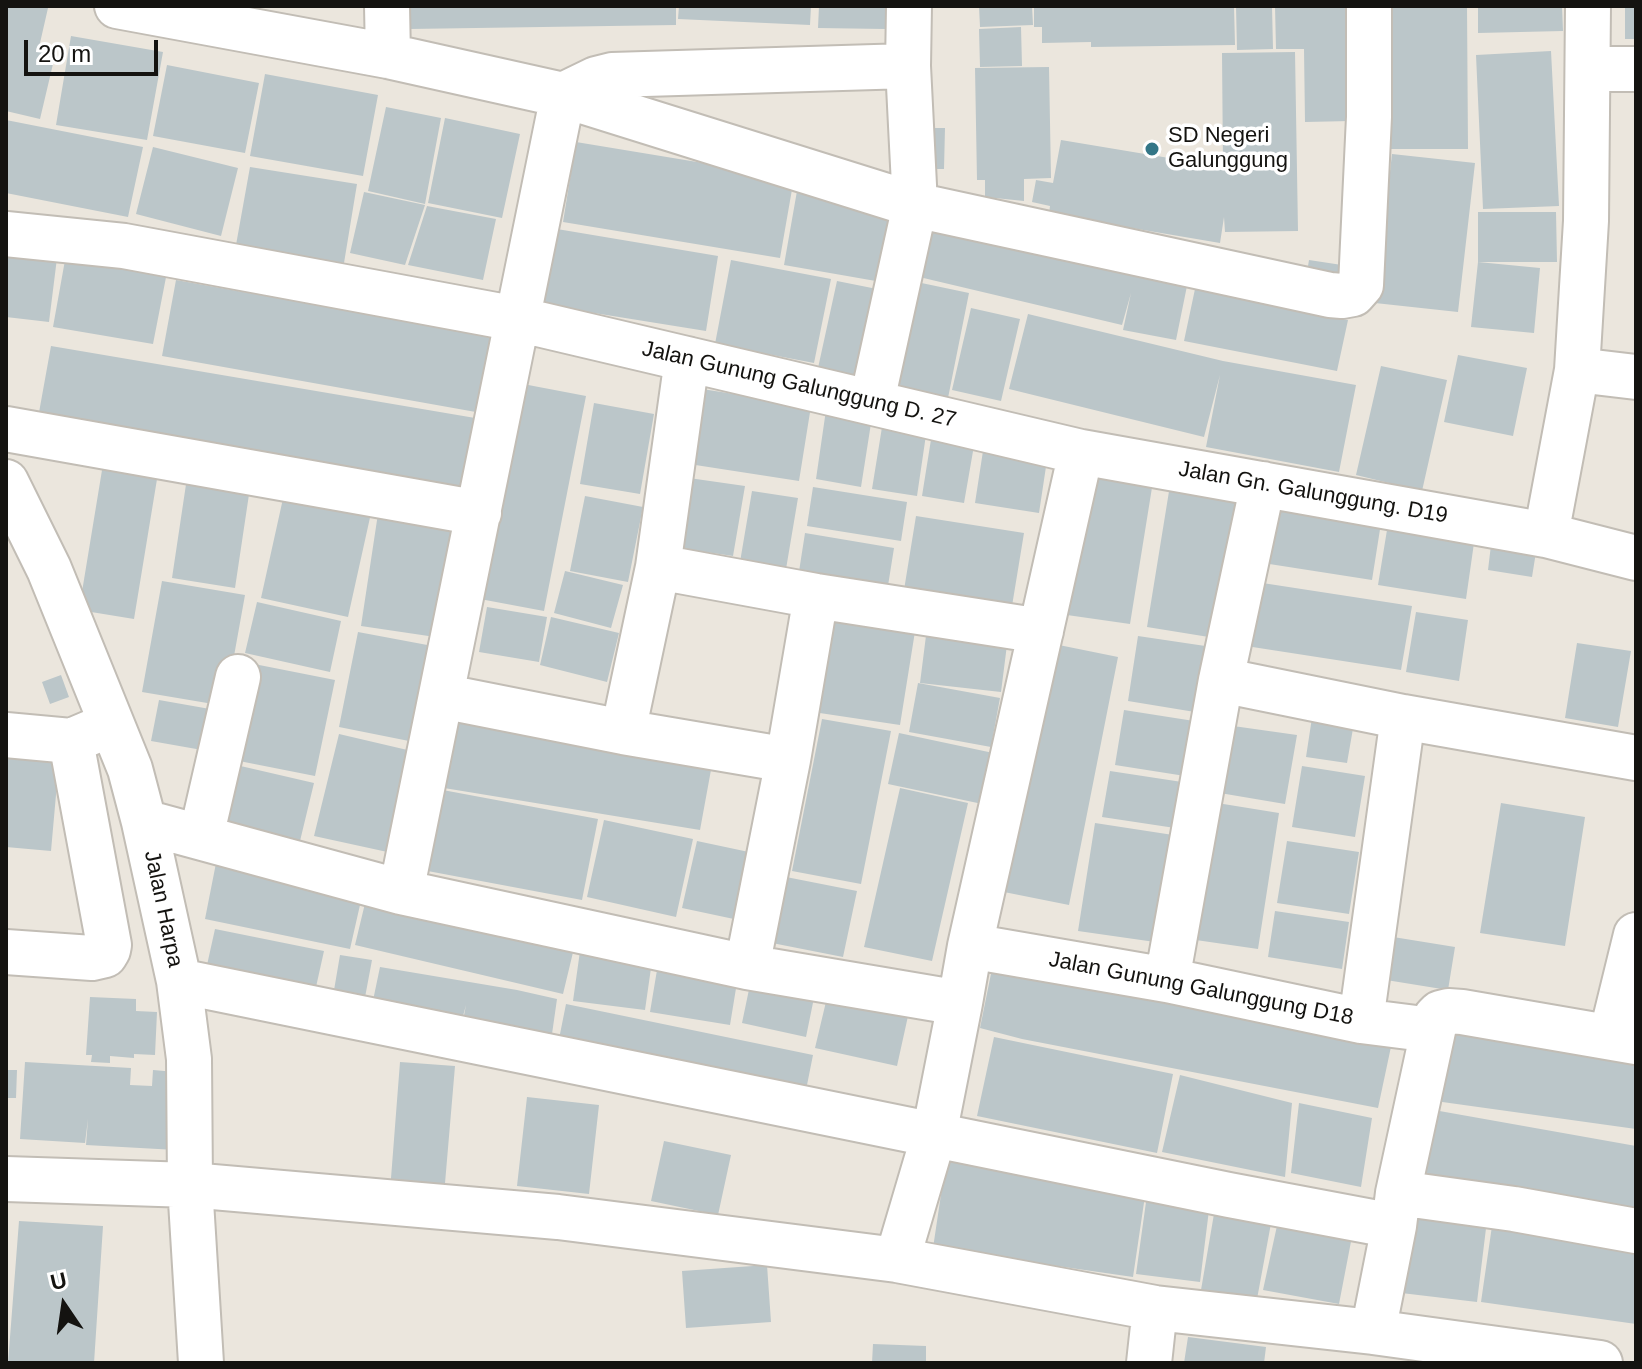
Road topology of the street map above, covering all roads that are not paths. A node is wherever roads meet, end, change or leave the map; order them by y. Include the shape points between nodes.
1 (117, 6) edge
2 (387, 6) edge
3 (909, 6) edge
4 (1369, 6) edge
5 (1588, 6) edge
6 (388, 56) junction
7 (908, 66) junction
8 (1589, 69) junction
9 (1636, 69) edge
10 (563, 95) junction
11 (915, 205) junction
12 (6, 234) edge
13 (517, 319) junction
14 (687, 359) junction
15 (1577, 370) junction
16 (1636, 377) edge
17 (872, 401) junction
18 (6, 429) edge
19 (1081, 452) junction
20 (6, 482) edge
21 (1263, 484) junction
22 (479, 513) junction
23 (1546, 535) junction
24 (1636, 558) edge
25 (658, 567) junction
26 (816, 596) junction
27 (1041, 631) junction
28 (238, 677) dead end
29 (1221, 680) junction
30 (441, 696) junction
31 (1403, 717) junction
32 (112, 724) junction
33 (623, 732) junction
34 (6, 735) edge
35 (71, 741) junction
36 (1636, 758) edge
37 (788, 760) junction
38 (144, 822) junction
39 (201, 837) junction
40 (401, 892) junction
41 (1636, 935) edge
42 (970, 946) junction
43 (6, 952) edge
44 (747, 967) junction
45 (1167, 980) junction
46 (179, 981) junction
47 (960, 1003) junction
48 (1361, 1021) junction
49 (1432, 1030) junction
50 (1623, 1040) edge
51 (934, 1135) junction
52 (6, 1179) edge
53 (190, 1185) junction
54 (1396, 1210) junction
55 (1636, 1231) edge
56 (897, 1260) junction
57 (1155, 1308) junction
58 (1373, 1332) junction
59 (201, 1363) edge
60 (1149, 1363) edge
61 (1600, 1363) edge

1 - 6 street
2 - 6 street
3 - 7 street
4 - 11 street via 1361,285 1353,294 1330,295
5 - 8 street
6 - 10 street
7 - 10 street via 612,75
7 - 11 street
8 - 9 street
8 - 15 street
10 - 11 street
10 - 13 street
11 - 17 street
12 - 13 street, Jalan Gunung Galunggung D. 27 via 124,246
13 - 14 street, Jalan Gunung Galunggung D. 27
13 - 22 street
14 - 17 street, Jalan Gunung Galunggung D. 27
14 - 25 street
15 - 16 street
15 - 23 street
17 - 19 street, Jalan Gunung Galunggung D. 27
18 - 22 street
19 - 21 street, Jalan Gn. Galunggung. D19
19 - 27 street
20 - 32 street, Jalan Harpa via 49,569
21 - 23 street, Jalan Gn. Galunggung. D19
21 - 29 street
22 - 30 street
23 - 24 street, Jalan Gn. Galunggung. D19
25 - 26 street
25 - 33 street
26 - 27 street
26 - 37 street
27 - 42 street
28 - 39 street
29 - 31 street
29 - 45 street
30 - 33 street
30 - 40 street
31 - 36 street
31 - 48 street
32 - 35 street
32 - 38 street, Jalan Harpa
33 - 37 street
34 - 35 street
35 - 43 street via 108,950 92,958
37 - 44 street
38 - 39 street
38 - 46 street, Jalan Harpa
39 - 40 street
40 - 44 street
41 - 50 street
42 - 45 street, Jalan Gunung Galunggung D18
42 - 47 street
44 - 47 street
45 - 48 street, Jalan Gunung Galunggung D18
46 - 51 street
46 - 53 street, Jalan Harpa via 189,1059
47 - 51 street
48 - 49 street, Jalan Gunung Galunggung D18
49 - 50 street via 1436,1017 1448,1011
49 - 54 street
51 - 54 street via 1229,1195
51 - 56 street
52 - 53 street
53 - 56 street via 558,1217
53 - 59 street, Jalan Harpa
54 - 55 street via 1514,1209
54 - 58 street
56 - 57 street
57 - 58 street
57 - 60 street
58 - 61 street

